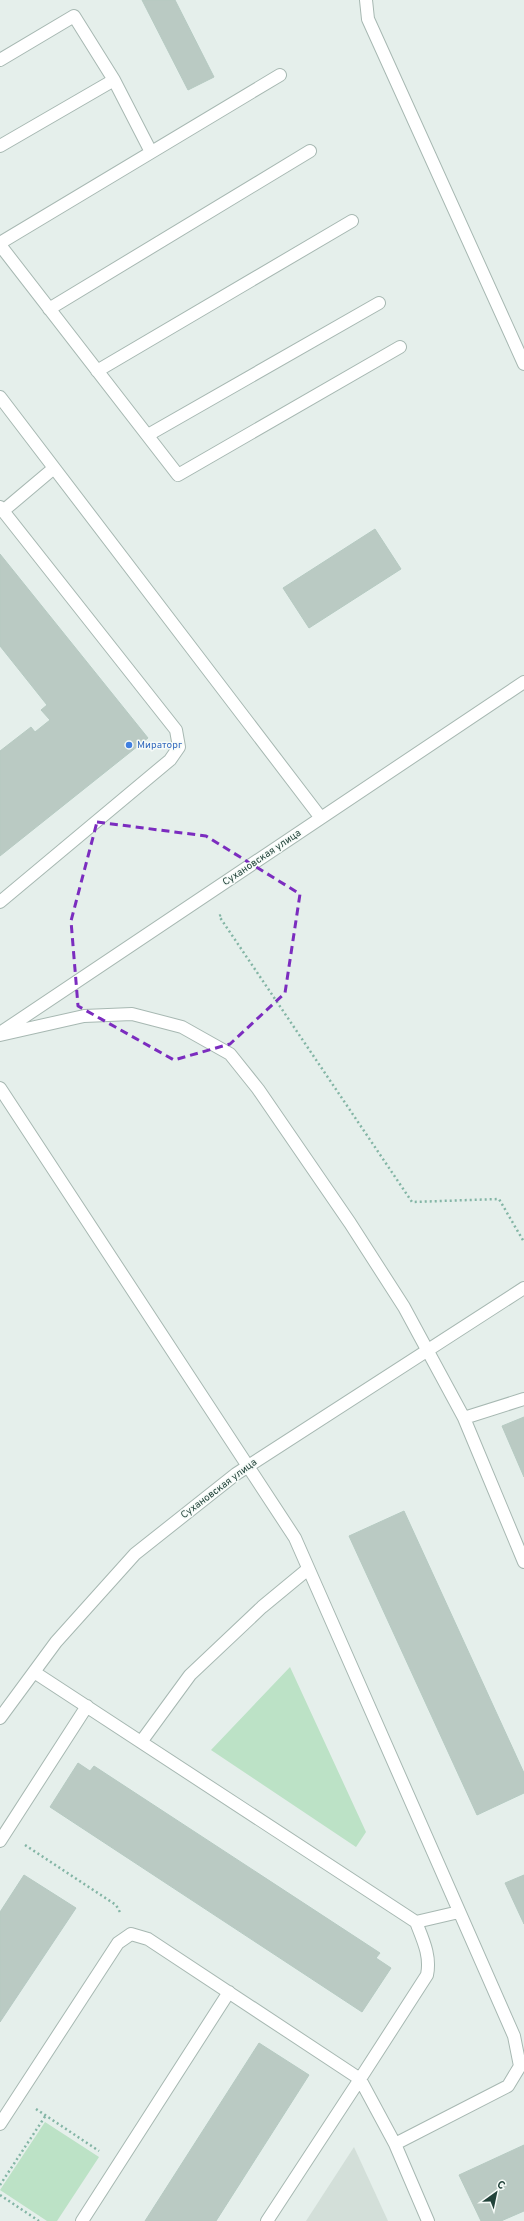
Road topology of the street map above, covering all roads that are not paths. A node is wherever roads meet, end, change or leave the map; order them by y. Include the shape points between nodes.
1 (366, 0) edge
2 (0, 60) edge
3 (280, 75) dead end
4 (114, 80) junction
5 (0, 146) edge
6 (310, 151) dead end
7 (151, 152) junction
8 (352, 220) dead end
9 (0, 244) edge
10 (379, 302) dead end
11 (49, 309) junction
12 (400, 347) dead end
13 (524, 364) edge
14 (97, 371) junction
15 (0, 397) edge
16 (148, 435) junction
17 (54, 468) junction
18 (1, 509) edge
19 (524, 682) edge
20 (321, 818) junction
21 (0, 902) edge
22 (0, 1034) edge
23 (0, 1088) edge
24 (524, 1288) edge
25 (427, 1352) junction
26 (524, 1399) edge
27 (464, 1418) junction
28 (248, 1466) junction
29 (524, 1562) edge
30 (308, 1569) junction
31 (34, 1672) junction
32 (87, 1706) junction
33 (0, 1718) edge
34 (141, 1742) junction
35 (0, 1841) edge
36 (460, 1912) junction
37 (416, 1922) junction
38 (229, 1992) junction
39 (360, 2079) junction
40 (0, 2124) edge
41 (395, 2144) junction
42 (82, 2221) edge
43 (267, 2221) edge
44 (428, 2221) edge

1 - 13 street via 368,19
2 - 4 street via 74,16
3 - 7 street
4 - 5 street
4 - 7 street
6 - 11 street
7 - 9 street
8 - 14 street
9 - 11 street
10 - 16 street
11 - 14 street
12 - 16 street via 178,475
14 - 16 street
15 - 17 street
17 - 18 street
17 - 20 street
18 - 21 street via 176,730 179,747 170,760
19 - 20 street, Сухановская улица
20 - 22 street, Сухановская улица
22 - 25 street via 84,1016 132,1014 182,1027 230,1054 258,1089 350,1223 404,1307
23 - 28 street
24 - 25 street, Сухановская улица
25 - 27 street
25 - 28 street, Сухановская улица
26 - 27 street
27 - 29 street
28 - 30 street via 295,1538
28 - 31 street, Сухановская улица via 135,1554 56,1642
30 - 34 street via 262,1607 190,1675
30 - 36 street
31 - 32 street
31 - 33 street, Сухановская улица
32 - 34 street
32 - 35 street
34 - 37 street
36 - 37 street
36 - 41 street via 514,2036 520,2066 508,2086
37 - 39 street via 428,1953 427,1975
38 - 39 street
38 - 40 street via 148,1939 131,1934 118,1943
38 - 42 street
39 - 41 street
39 - 43 street
41 - 44 street

